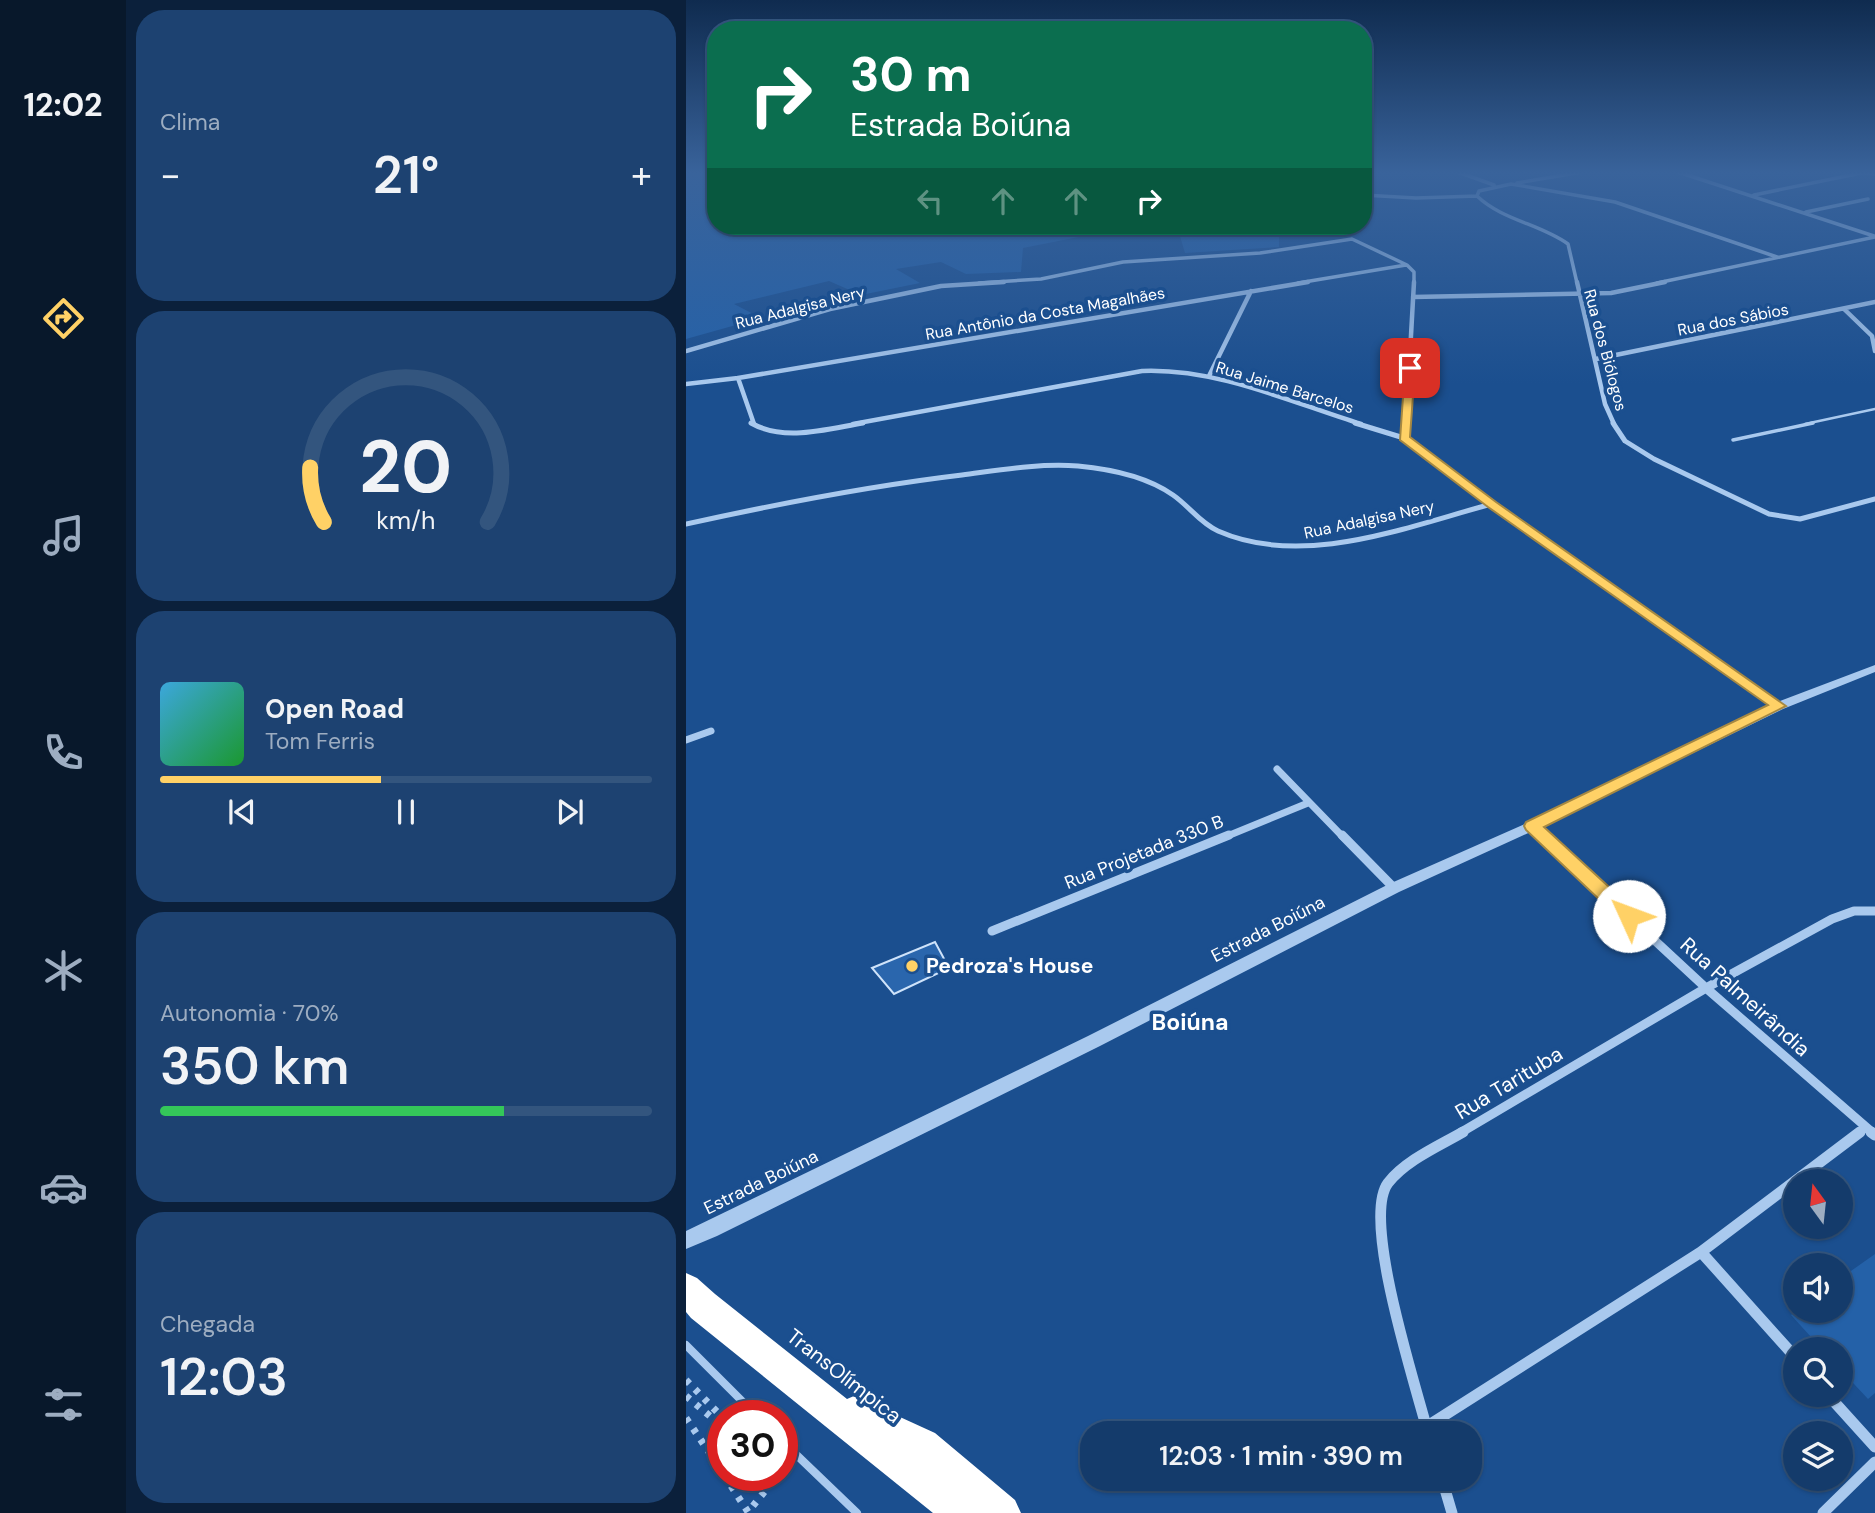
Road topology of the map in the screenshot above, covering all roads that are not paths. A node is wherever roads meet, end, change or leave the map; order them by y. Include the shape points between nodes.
1 (1328, 243) edge
2 (1360, 243) edge
3 (1566, 243) edge
4 (1736, 243) edge
5 (1848, 243) edge
6 (1779, 257) junction
7 (1407, 264) junction
8 (1251, 291) junction
9 (1578, 295) junction
10 (1413, 297) junction
11 (1875, 302) edge
12 (1844, 309) junction
13 (686, 351) edge
14 (1875, 351) edge
15 (1596, 359) junction
16 (1209, 376) junction
17 (737, 378) junction
18 (686, 384) edge
19 (1875, 409) edge
20 (1404, 438) junction
21 (1733, 440) dead end
22 (1875, 499) edge
23 (1492, 504) junction
24 (686, 524) edge
25 (1875, 668) edge
26 (1779, 706) junction
27 (711, 731) dead end
28 (686, 740) edge
29 (1277, 769) dead end
30 (1308, 803) junction
31 (1532, 826) junction
32 (1394, 888) junction
33 (1875, 911) edge
34 (992, 931) dead end
35 (1706, 988) junction
36 (1866, 1127) junction
37 (1875, 1136) edge
38 (686, 1240) edge
39 (1701, 1252) junction
40 (694, 1298) edge
41 (1783, 1343) edge
42 (686, 1345) edge
43 (741, 1400) edge
44 (824, 1400) junction
45 (1839, 1407) edge
46 (1425, 1421) edge
47 (1441, 1421) edge
48 (1875, 1447) edge
49 (798, 1456) edge
50 (1875, 1462) edge
51 (1446, 1491) edge
52 (857, 1513) edge
53 (962, 1513) edge
54 (1002, 1513) edge
55 (1452, 1513) edge
56 (1823, 1513) edge

1 - 13 street, Rua Adalgisa Nery via 1260,253 1123,262 1049,278 941,286 830,309
2 - 7 street, Rua Adalgisa Nery
3 - 9 street, Rua dos Biólogos
4 - 6 street
5 - 6 street
6 - 9 street via 1622,291
7 - 8 street, Rua Antônio da Costa Magalhães
7 - 10 street via 1415,276
8 - 16 street
8 - 17 street, Rua Antônio da Costa Magalhães
9 - 10 street
9 - 15 street, Rua dos Biólogos
10 - 20 street
11 - 12 street, Rua dos Sábios
12 - 14 street via 1872,336
12 - 15 street, Rua dos Sábios
15 - 22 street, Rua dos Biólogos via 1605,404 1617,432 1654,459 1769,514 1785,517 1821,515
16 - 17 street, Rua Jaime Barcelos via 1142,371 798,432 760,429 751,423
16 - 20 street, Rua Jaime Barcelos
17 - 18 street, Rua Antônio da Costa Magalhães
19 - 21 lane
20 - 23 street, Rua Jaime Barcelos
23 - 24 street, Rua Adalgisa Nery via 1318,546 1284,547 1219,532 1173,495 1132,475 1075,466 893,483 808,496
23 - 26 street, Rua Jaime Barcelos
25 - 26 street, Estrada Boiúna
26 - 31 street, Estrada Boiúna
27 - 28 street
29 - 30 street
30 - 32 street
30 - 34 street, Rua Projetada 330 B
31 - 32 street, Estrada Boiúna
31 - 35 street, Rua Palmeirândia
32 - 38 street, Estrada Boiúna
33 - 35 street, Rua Tarituba via 1854,911 1832,919
35 - 36 street, Rua Palmeirândia
35 - 46 street, Rua Tarituba via 1410,1163 1387,1184 1378,1210 1382,1252
36 - 37 street, Rua Palmeirândia
36 - 39 street, Rua Tarituba
39 - 41 street
39 - 47 street, Rua Tarituba
40 - 44 highway, TransOlímpica
42 - 43 lane
44 - 53 highway, TransOlímpica
44 - 54 highway via 922,1446
45 - 48 street
49 - 52 lane
50 - 56 street
51 - 55 street

